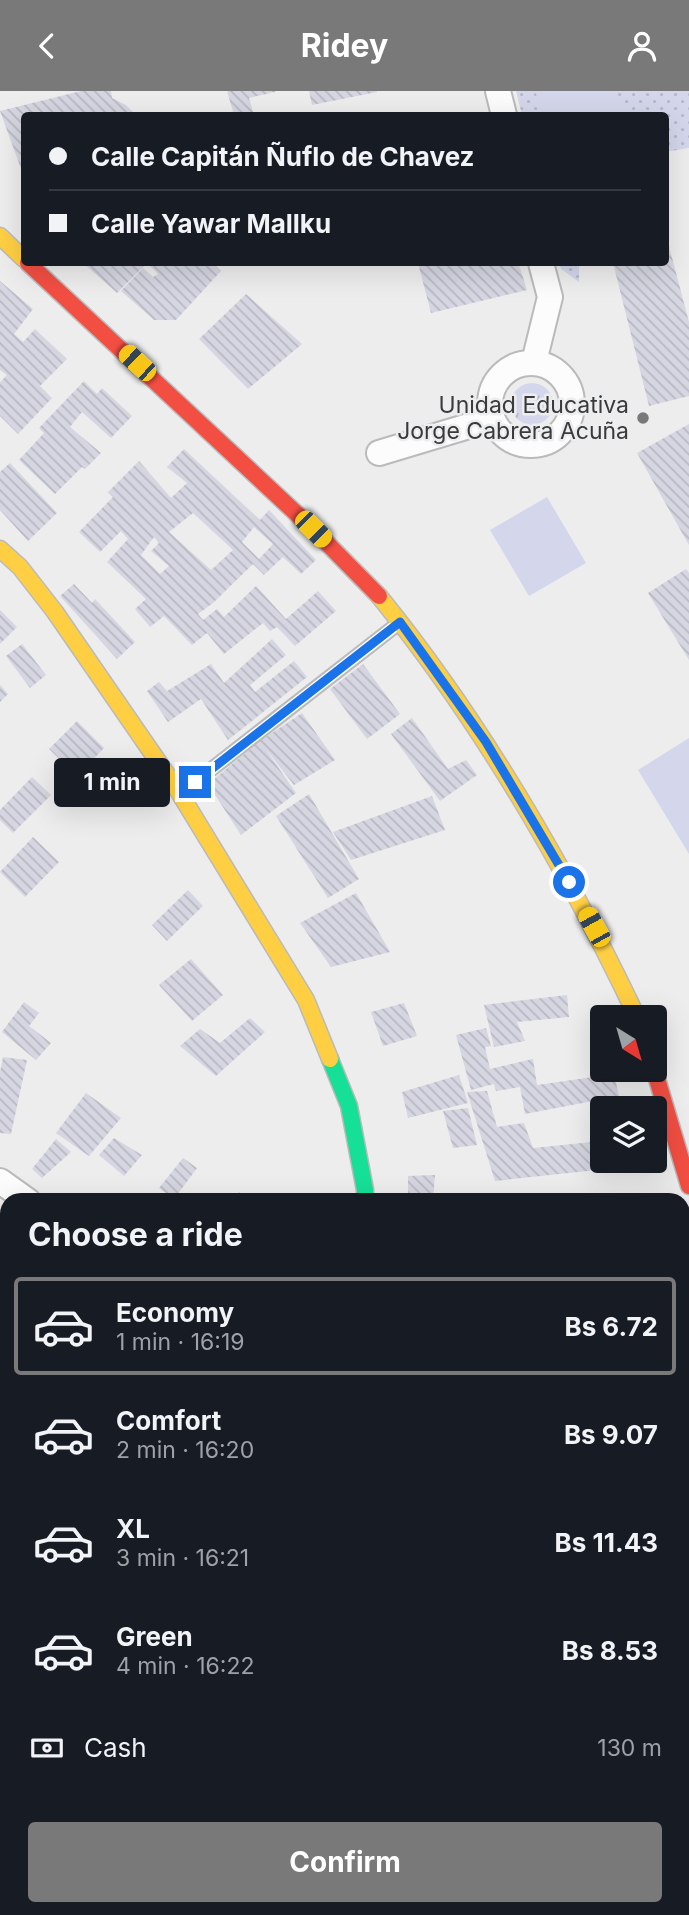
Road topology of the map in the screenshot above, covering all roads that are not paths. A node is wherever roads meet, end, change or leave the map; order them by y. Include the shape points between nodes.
1 (498, 91) edge
2 (503, 112) edge
3 (0, 236) edge
4 (21, 256) edge
5 (31, 266) edge
6 (542, 266) edge
7 (534, 362) junction
8 (492, 419) junction
9 (379, 453) dead end
10 (0, 549) edge
11 (400, 622) junction
12 (195, 782) dead end
13 (631, 1005) edge
14 (658, 1082) edge
15 (0, 1181) edge
16 (689, 1186) edge
17 (16, 1193) edge
18 (365, 1193) edge

1 - 2 street
3 - 4 street
5 - 11 street via 313,529
6 - 7 street via 550,297
7 - 8 street via 521,363 498,378 491,391
7 - 8 street via 548,365 568,384 572,410 568,423 548,442 535,445 509,439
8 - 9 street
10 - 18 street via 55,612 177,789 306,1000 349,1106
11 - 12 lane
11 - 13 street via 486,742 594,927
14 - 16 street
15 - 17 street

